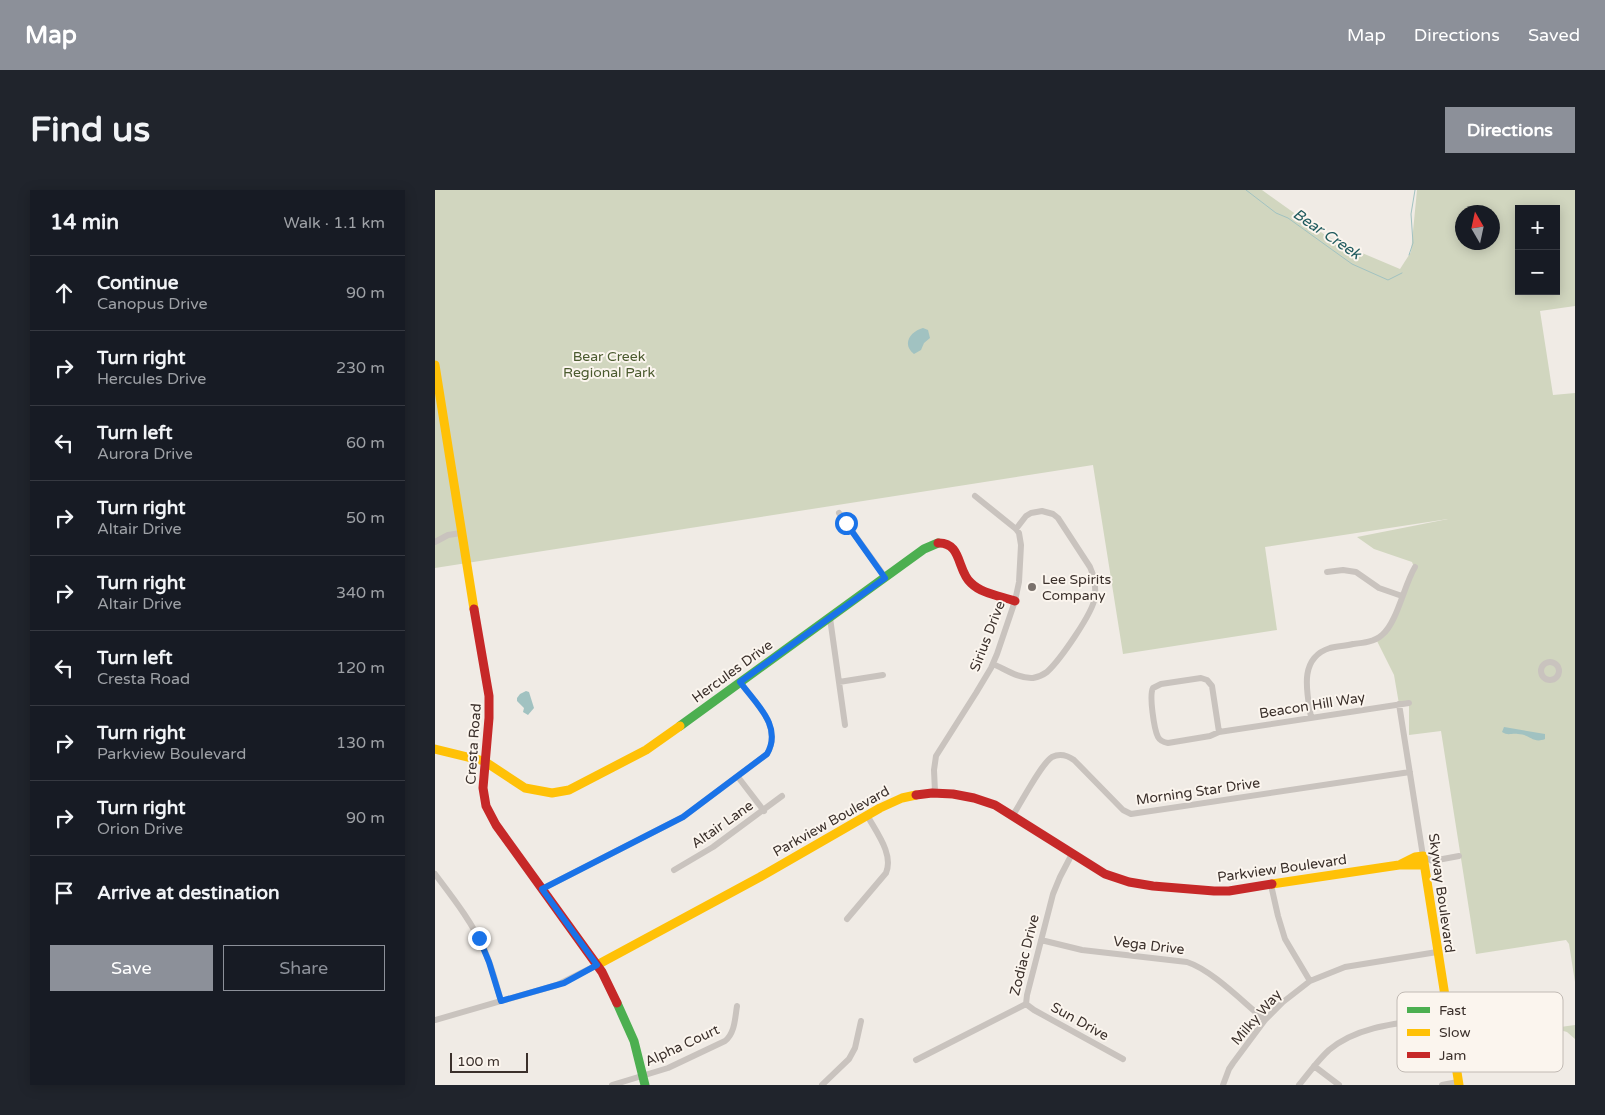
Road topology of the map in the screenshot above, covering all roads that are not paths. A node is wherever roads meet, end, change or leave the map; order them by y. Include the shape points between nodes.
1 (435, 364) edge
2 (975, 496) dead end
3 (839, 513) dead end
4 (1016, 529) junction
5 (461, 533) junction
6 (435, 542) edge
7 (1415, 567) dead end
8 (1327, 572) dead end
9 (885, 578) junction
10 (1402, 596) junction
11 (1015, 600) junction
12 (829, 618) junction
13 (993, 664) junction
14 (883, 675) dead end
15 (740, 682) junction
16 (839, 682) junction
17 (1409, 703) dead end
18 (1399, 704) junction
19 (1311, 717) junction
20 (845, 725) dead end
21 (1219, 732) junction
22 (435, 749) edge
23 (484, 760) junction
24 (1410, 772) junction
25 (738, 776) junction
26 (935, 792) junction
27 (782, 796) dead end
28 (764, 811) junction
29 (867, 815) junction
30 (1013, 815) junction
31 (1072, 854) junction
32 (1459, 856) dead end
33 (1423, 861) junction
34 (674, 870) dead end
35 (435, 874) edge
36 (1271, 885) junction
37 (542, 889) junction
38 (847, 919) dead end
39 (1041, 940) junction
40 (1437, 952) junction
41 (597, 965) junction
42 (1309, 981) junction
43 (1443, 992) edge
44 (501, 1001) junction
45 (1026, 1004) junction
46 (737, 1006) dead end
47 (435, 1020) edge
48 (1265, 1020) junction
49 (861, 1021) dead end
50 (1397, 1025) edge
51 (1123, 1059) dead end
52 (916, 1060) dead end
53 (1314, 1066) junction
54 (644, 1081) edge
55 (1458, 1084) edge
56 (612, 1085) edge
57 (822, 1085) edge
58 (1223, 1085) edge
59 (1299, 1085) edge
60 (1339, 1085) edge
61 (1442, 1085) edge

1 - 5 street, Cresta Road
2 - 4 street
3 - 9 street
4 - 11 street, Sirius Drive via 1021,545
4 - 13 street via 1026,516 1037,511 1047,511 1058,518 1092,571 1095,597 1075,637 1043,674 1022,677
5 - 6 street
5 - 23 street, Cresta Road via 489,696
7 - 10 street
8 - 10 street via 1356,572 1379,588
9 - 11 street, Hercules Drive via 930,545 943,543 954,549 972,585
9 - 12 street, Hercules Drive
10 - 19 street via 1391,624 1382,635 1369,642 1330,648 1313,661 1306,683
11 - 13 street, Sirius Drive
12 - 15 street, Hercules Drive
12 - 16 street
13 - 26 street, Sirius Drive via 936,756
14 - 16 street
15 - 23 street, Hercules Drive via 646,750 569,790 543,792 525,788
15 - 25 street via 767,717 773,733 771,747 762,759
16 - 20 street
17 - 18 street, Beacon Hill Way
18 - 19 street, Beacon Hill Way
18 - 24 street, Skyway Boulevard
19 - 21 street, Beacon Hill Way
21 - 21 street, Beacon Hill Way via 1163,742 1157,735 1151,696 1153,688 1201,678 1207,680 1212,686
22 - 23 street, Hercules Drive
23 - 37 street, Cresta Road via 484,798 490,815
24 - 30 street, Morning Star Drive via 1131,814 1123,810 1074,760 1058,755 1044,764
24 - 33 street, Skyway Boulevard
25 - 28 street
25 - 37 street via 683,817
26 - 29 street, Parkview Boulevard via 901,798
26 - 30 street, Parkview Boulevard via 983,800
27 - 28 street, Altair Lane
28 - 34 street, Altair Lane
29 - 38 street via 888,855 889,868
29 - 41 street, Parkview Boulevard
30 - 31 street, Parkview Boulevard
31 - 36 street, Parkview Boulevard via 1115,879 1139,885 1216,892
31 - 39 street, Zodiac Drive via 1059,876
32 - 33 street, Parkview Boulevard
33 - 36 street, Parkview Boulevard via 1415,858 1399,865
33 - 40 street, Skyway Boulevard
35 - 44 street via 479,938
36 - 42 street via 1285,939
37 - 41 street, Cresta Road
39 - 45 street, Zodiac Drive
39 - 48 street, Vega Drive via 1082,950 1195,964
40 - 42 street, Milky Way via 1345,967
40 - 43 street, Skyway Boulevard
41 - 44 street, Parkview Boulevard via 564,983
41 - 54 street, Cresta Road via 627,1023
42 - 48 street, Milky Way
44 - 47 street, Parkview Boulevard
45 - 51 street, Sun Drive
45 - 52 street, Zodiac Drive
46 - 54 street, Alpha Court via 733,1028 725,1041
48 - 58 street, Milky Way via 1233,1062
49 - 57 street via 849,1059
50 - 53 street via 1359,1033 1336,1044
53 - 59 street
53 - 60 street
54 - 56 street, Alpha Court
55 - 61 street

